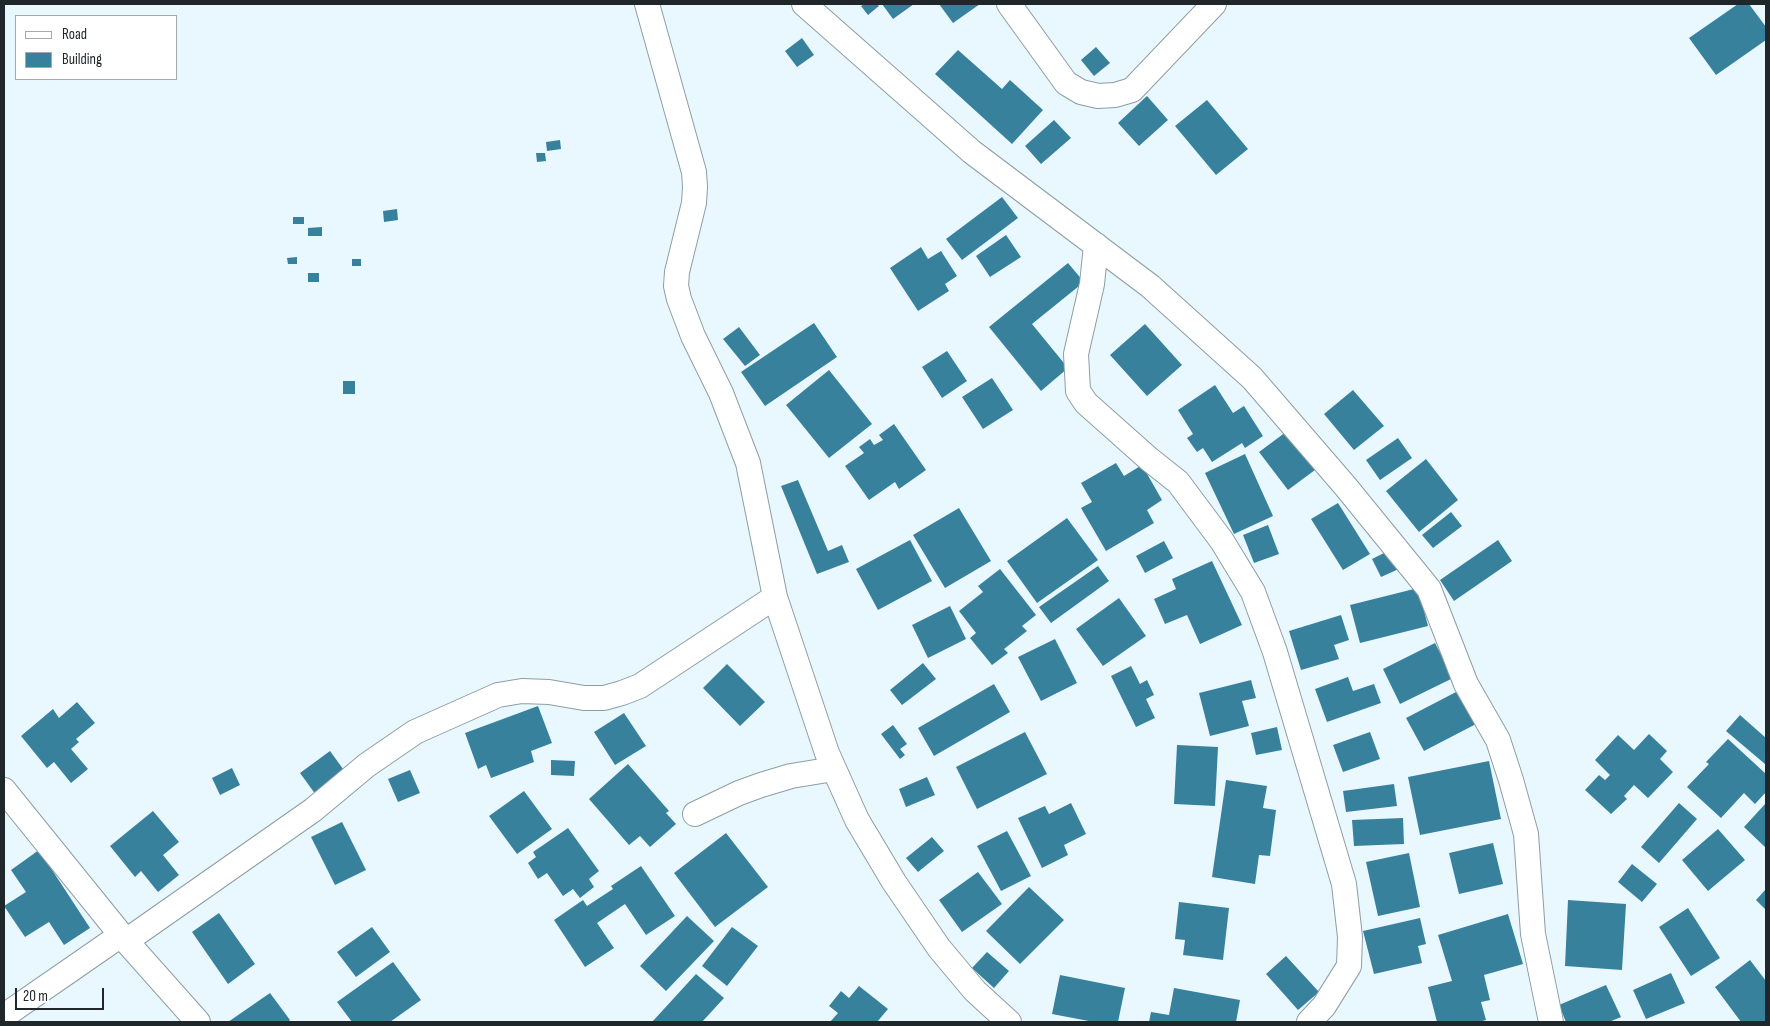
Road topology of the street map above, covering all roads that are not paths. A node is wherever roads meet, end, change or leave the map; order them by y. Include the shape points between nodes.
1 (647, 4) edge
2 (804, 4) edge
3 (1009, 4) edge
4 (1214, 4) edge
5 (1096, 246) junction
6 (775, 597) junction
7 (834, 769) junction
8 (4, 790) edge
9 (695, 814) dead end
10 (123, 938) junction
11 (4, 1016) edge
12 (191, 1020) edge
13 (1009, 1022) edge
14 (1308, 1022) edge
15 (1552, 1022) edge

1 - 6 street via 694,172 694,203 676,272 677,292 748,463
2 - 5 street via 972,152
3 - 4 street via 1066,83 1081,92 1115,96 1132,90
5 - 14 street via 1092,284 1076,354 1078,390 1086,403 1178,482 1222,540 1253,592 1275,652 1344,884 1350,937 1349,966 1324,1006
5 - 15 street via 1150,286 1252,378 1429,589 1466,684 1498,740 1512,780 1526,834 1533,934
6 - 7 street
6 - 10 street via 640,686 622,694 604,698 522,691 498,695 416,732 367,765 313,810
7 - 9 street via 761,785
7 - 13 street via 858,820 894,882 939,948 974,992
8 - 10 street
10 - 11 street
10 - 12 street

